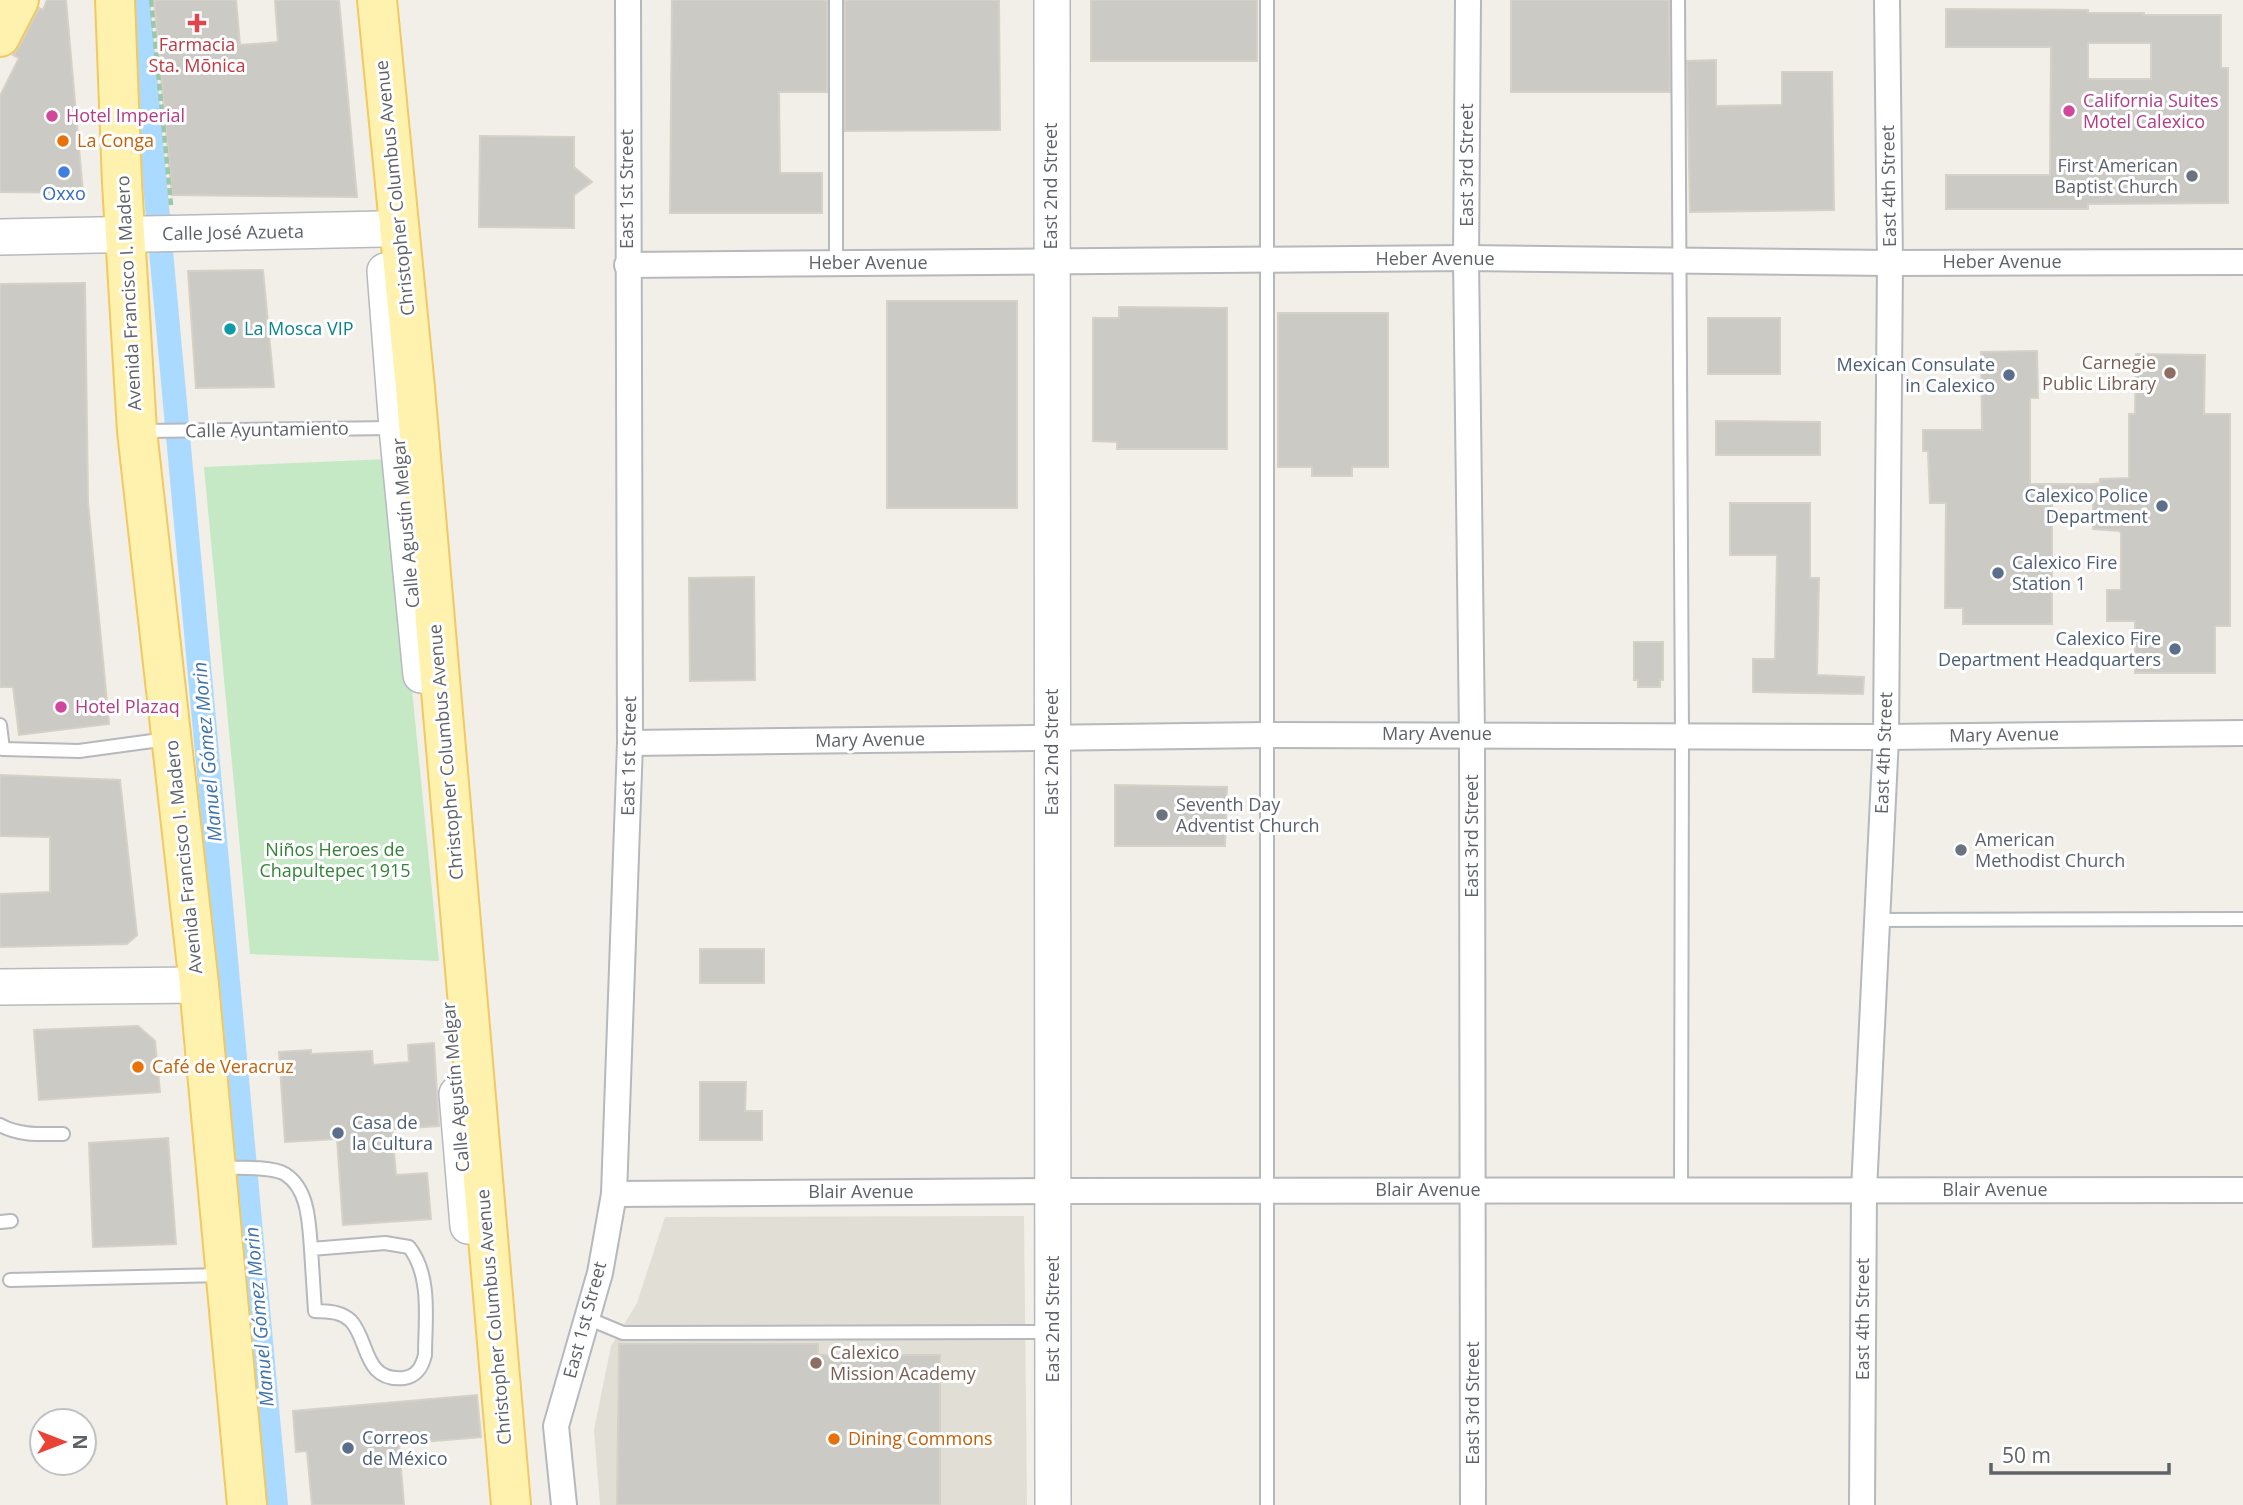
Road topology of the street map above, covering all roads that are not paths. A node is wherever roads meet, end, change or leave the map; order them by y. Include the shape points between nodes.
1 (19, 0) edge
2 (360, 0) edge
3 (377, 0) edge
4 (628, 0) edge
5 (836, 0) edge
6 (1052, 0) edge
7 (1267, 0) edge
8 (1468, 0) edge
9 (1678, 0) edge
10 (1886, 0) edge
11 (123, 1) edge
12 (0, 37) edge
13 (382, 229) junction
14 (125, 234) junction
15 (0, 237) edge
16 (1466, 258) junction
17 (1678, 260) junction
18 (1267, 261) junction
19 (2243, 262) edge
20 (836, 263) junction
21 (1051, 263) junction
22 (1890, 263) junction
23 (627, 265) junction
24 (397, 428) junction
25 (137, 431) junction
26 (0, 725) edge
27 (2243, 733) edge
28 (1472, 734) junction
29 (1267, 735) junction
30 (1682, 735) junction
31 (1886, 737) junction
32 (171, 738) junction
33 (1052, 738) junction
34 (630, 743) junction
35 (2243, 919) edge
36 (1877, 920) junction
37 (198, 985) junction
38 (0, 987) edge
39 (0, 1125) edge
40 (63, 1134) dead end
41 (217, 1167) junction
42 (1267, 1190) junction
43 (1474, 1190) junction
44 (1681, 1190) junction
45 (1864, 1190) junction
46 (2243, 1190) edge
47 (1053, 1191) junction
48 (614, 1194) junction
49 (311, 1249) junction
50 (226, 1275) junction
51 (10, 1280) dead end
52 (587, 1318) junction
53 (1053, 1332) junction
54 (247, 1505) edge
55 (496, 1505) edge
56 (511, 1505) edge
57 (564, 1505) edge
58 (1054, 1505) edge
59 (1267, 1505) edge
60 (1473, 1505) edge
61 (1862, 1505) edge

1 - 12 main road
2 - 13 main road, Calle Agustín Melgar
3 - 56 main road, Christopher Columbus Avenue
4 - 23 street, East 1st Street
5 - 20 lane
6 - 21 main road, East 2nd Street
7 - 18 lane
8 - 16 street, East 3rd Street
9 - 17 lane
10 - 22 street, East 4th Street
11 - 14 main road, Avenida Francisco I. Madero
13 - 14 main road, Calle José Azueta
13 - 24 main road, Calle Agustín Melgar
14 - 15 main road, Calle José Azueta
14 - 25 main road, Avenida Francisco I. Madero
16 - 17 street, Heber Avenue
16 - 18 street, Heber Avenue
16 - 28 street, East 3rd Street
17 - 22 street, Heber Avenue
17 - 30 lane
18 - 21 street, Heber Avenue
18 - 29 lane
19 - 22 street, Heber Avenue
20 - 21 street, Heber Avenue
20 - 23 street, Heber Avenue
21 - 33 main road, East 2nd Street
22 - 31 street, East 4th Street
23 - 34 street, East 1st Street
24 - 25 lane, Calle Ayuntamiento
24 - 55 main road, Calle Agustín Melgar
25 - 32 main road, Avenida Francisco I. Madero
26 - 32 lane via 3,749 79,751
27 - 31 street, Mary Avenue
28 - 29 street, Mary Avenue
28 - 30 street, Mary Avenue
28 - 43 street, East 3rd Street
29 - 33 street, Mary Avenue
29 - 42 lane
30 - 31 street, Mary Avenue
30 - 44 lane
31 - 36 street, East 4th Street
32 - 37 main road, Avenida Francisco I. Madero
33 - 34 street, Mary Avenue
33 - 47 main road, East 2nd Street
34 - 48 street, East 1st Street
35 - 36 lane
36 - 45 street, East 4th Street
37 - 38 main road
37 - 41 main road, Avenida Francisco I. Madero
39 - 40 lane via 32,1134
41 - 49 lane via 284,1173 304,1200
41 - 50 main road, Avenida Francisco I. Madero
42 - 43 street, Blair Avenue
42 - 47 street, Blair Avenue
42 - 59 lane
43 - 44 street, Blair Avenue
43 - 60 street, East 3rd Street
44 - 45 street, Blair Avenue
45 - 46 street, Blair Avenue
45 - 61 street, East 4th Street
47 - 48 street, Blair Avenue
47 - 53 main road, East 2nd Street
48 - 52 street, East 1st Street
49 - 49 lane via 385,1243 410,1247 424,1282 425,1355 414,1375 398,1378 380,1371 368,1360 358,1329 350,1320 339,1312 315,1311
50 - 51 lane
50 - 54 main road, Avenida Francisco I. Madero
52 - 53 lane via 623,1333
52 - 57 street, East 1st Street via 556,1426
53 - 58 main road, East 2nd Street

